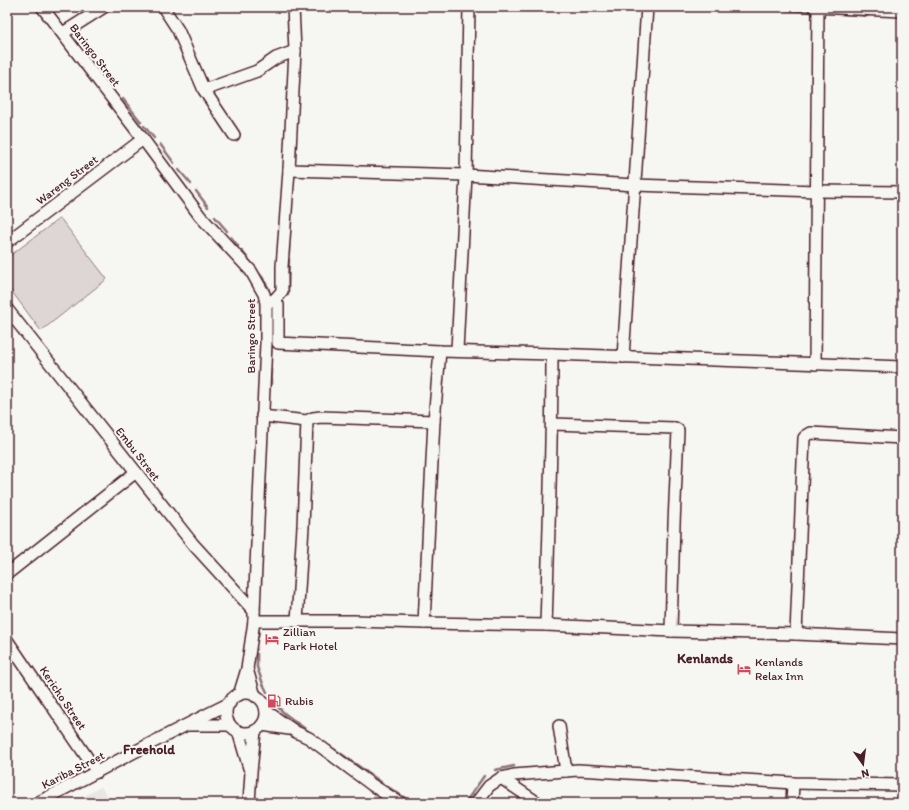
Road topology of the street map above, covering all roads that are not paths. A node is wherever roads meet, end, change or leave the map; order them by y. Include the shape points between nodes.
1 (42, 7) edge
2 (104, 7) edge
3 (163, 7) edge
4 (293, 7) edge
5 (470, 7) edge
6 (647, 7) edge
7 (814, 7) edge
8 (818, 7) edge
9 (902, 11) edge
10 (62, 33) junction
11 (295, 51) junction
12 (204, 90) junction
13 (234, 135) dead end
14 (143, 139) junction
15 (289, 170) junction
16 (466, 175) junction
17 (635, 185) junction
18 (816, 192) junction
19 (902, 192) edge
20 (7, 242) edge
21 (271, 301) junction
22 (8, 310) edge
23 (440, 350) junction
24 (457, 350) junction
25 (552, 354) junction
26 (623, 357) junction
27 (815, 364) junction
28 (902, 368) edge
29 (262, 416) junction
30 (307, 421) junction
31 (434, 421) junction
32 (552, 424) junction
33 (902, 438) edge
34 (136, 472) junction
35 (7, 574) edge
36 (254, 616) junction
37 (297, 621) junction
38 (424, 623) junction
39 (546, 625) junction
40 (671, 631) junction
41 (796, 634) junction
42 (902, 639) edge
43 (7, 640) edge
44 (247, 669) junction
45 (239, 695) junction
46 (255, 696) junction
47 (230, 703) junction
48 (266, 711) junction
49 (184, 725) junction
50 (559, 726) dead end
51 (234, 728) junction
52 (259, 728) junction
53 (292, 729) junction
54 (566, 771) junction
55 (97, 772) junction
56 (251, 772) junction
57 (501, 778) junction
58 (793, 782) junction
59 (902, 785) edge
60 (37, 803) edge
61 (249, 803) edge
62 (400, 803) edge
63 (476, 803) edge
64 (538, 803) edge
65 (792, 803) edge

1 - 10 street, Baringo Street
2 - 10 street
3 - 12 street via 178,30
4 - 11 street
5 - 16 street
6 - 17 street
7 - 8 street
8 - 9 street
8 - 18 street
10 - 14 street, Baringo Street
11 - 12 street via 276,58 257,71
11 - 15 street
12 - 13 street
14 - 20 street, Wareng Street
14 - 21 street, Baringo Street via 200,216 251,271
15 - 16 street
15 - 21 street via 282,291
16 - 17 street
16 - 24 street
17 - 18 street
17 - 26 street
18 - 19 street
18 - 27 street
21 - 23 street via 278,305 278,343
21 - 29 street, Baringo Street
22 - 34 street, Embu Street
23 - 24 street
23 - 31 street
24 - 25 street
25 - 26 street
25 - 32 street
26 - 27 street
27 - 28 street
29 - 30 street
29 - 36 street, Baringo Street
30 - 31 street via 321,417
30 - 37 street
31 - 38 street
32 - 39 street
32 - 40 street via 678,430
33 - 41 street via 811,433 804,438
34 - 35 street
34 - 36 street, Embu Street
36 - 37 street
36 - 44 street, Baringo Street
37 - 38 street
38 - 39 street
39 - 40 street
40 - 41 street
41 - 42 street
43 - 55 street, Kericho Street
44 - 45 street, Baringo Street
44 - 46 street, Baringo Street
45 - 46 street
45 - 47 street
46 - 48 street via 262,702
47 - 49 street, Kariba Street
47 - 51 street via 226,714
48 - 52 street
48 - 53 street
49 - 51 street
49 - 55 street, Kariba Street
50 - 54 street
51 - 52 street via 247,733
51 - 56 street
52 - 53 street
52 - 56 street
53 - 62 street via 309,738
54 - 57 street
54 - 58 street
55 - 60 street, Kariba Street
56 - 61 street
57 - 63 street via 489,786
57 - 64 street
58 - 59 street
58 - 65 street

